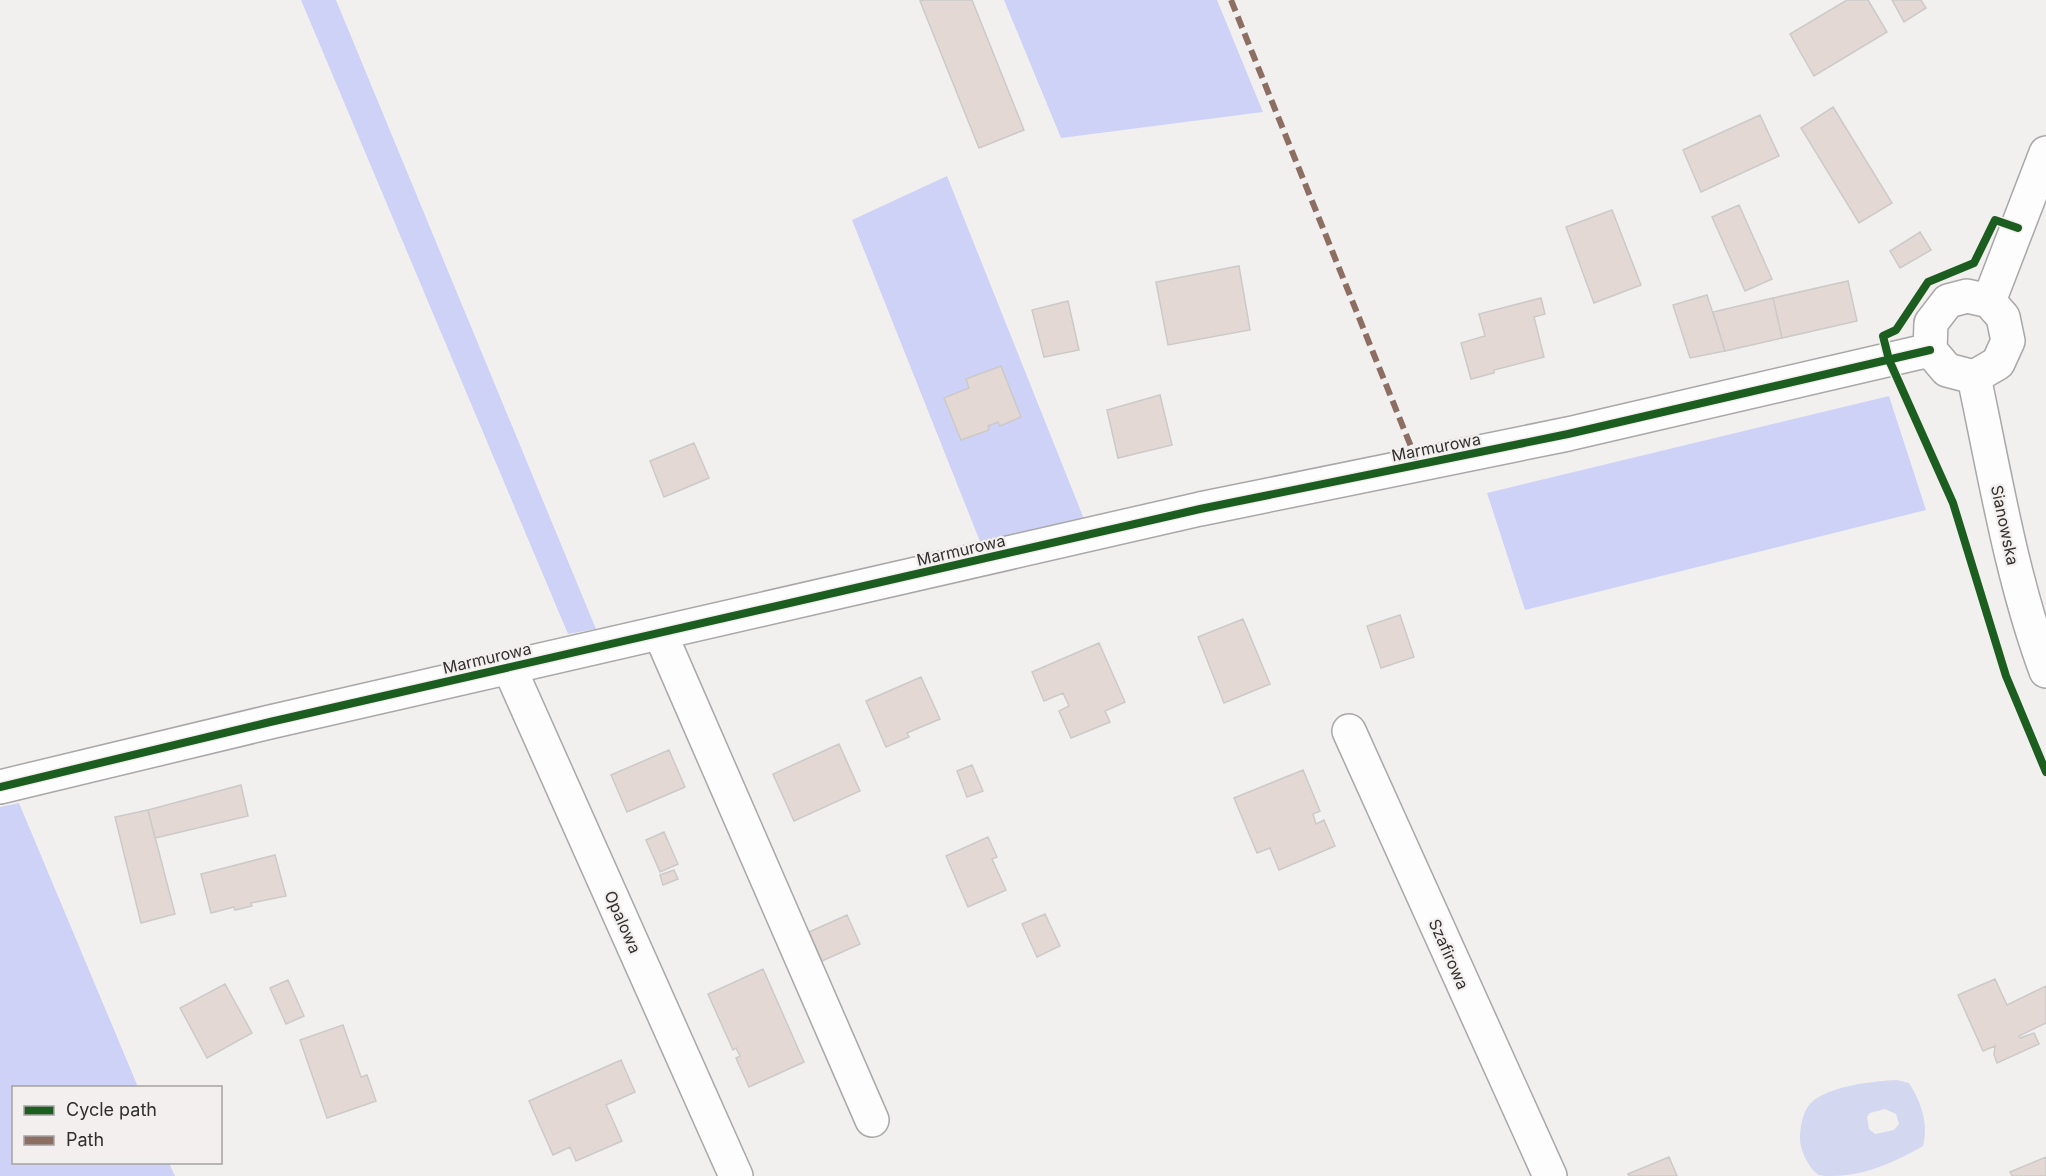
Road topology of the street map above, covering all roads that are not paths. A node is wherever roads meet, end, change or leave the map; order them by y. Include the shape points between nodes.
1 (2046, 153) edge
2 (1989, 301) junction
3 (1930, 350) junction
4 (1974, 377) junction
5 (660, 633) junction
6 (509, 667) junction
7 (2046, 671) edge
8 (1349, 731) dead end
9 (0, 787) edge
10 (872, 1120) dead end
11 (736, 1176) edge
12 (1550, 1176) edge

1 - 2 street
2 - 3 street via 1967,296 1948,301 1931,323
2 - 4 street via 2003,317 2008,341 1998,363
3 - 4 street via 1947,370
3 - 5 street, Marmurowa via 1568,434 1200,508
4 - 7 street, Sianowska via 2014,570
5 - 6 street, Marmurowa
5 - 10 street
6 - 9 street, Marmurowa
6 - 11 street, Opalowa
8 - 12 street, Szafirowa

